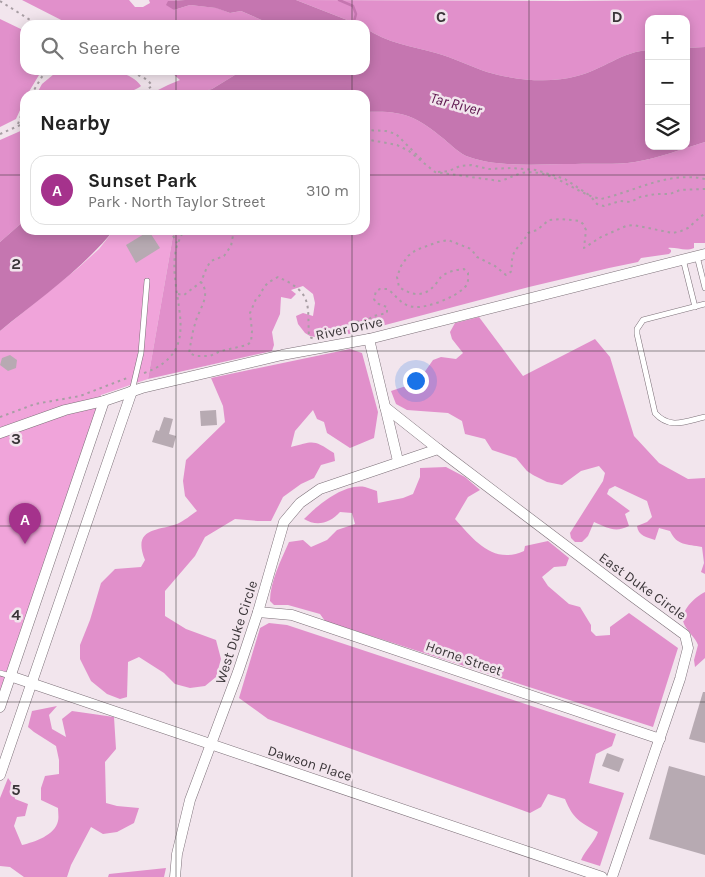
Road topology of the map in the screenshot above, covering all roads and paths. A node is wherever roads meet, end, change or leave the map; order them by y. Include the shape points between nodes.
1 (0, 1) edge
2 (30, 20) edge
3 (43, 75) edge
4 (138, 75) edge
5 (34, 90) edge
6 (147, 90) edge
7 (20, 120) edge
8 (18, 126) joint
9 (370, 130) edge
10 (0, 134) edge
11 (370, 140) edge
12 (426, 165) junction
13 (435, 172) junction
14 (705, 179) edge
15 (705, 188) edge
16 (592, 197) junction
17 (705, 213) edge
18 (173, 235) edge
19 (182, 235) edge
20 (233, 235) edge
21 (178, 244) junction
22 (701, 255) edge
23 (683, 260) junction
24 (148, 281) dead end
25 (201, 282) junction
26 (705, 288) edge
27 (178, 294) junction
28 (705, 304) edge
29 (695, 306) junction
30 (369, 339) junction
31 (145, 372) dead end
32 (127, 378) dead end
33 (132, 391) junction
34 (104, 400) junction
35 (385, 407) junction
36 (0, 417) edge
37 (705, 417) edge
38 (0, 433) edge
39 (438, 448) junction
40 (398, 461) junction
41 (258, 612) junction
42 (5, 674) edge
43 (31, 682) junction
44 (0, 707) edge
45 (660, 739) junction
46 (212, 744) junction
47 (0, 775) edge
48 (175, 877) edge
49 (602, 877) edge
50 (612, 877) edge

1 - 2 path
3 - 5 path
4 - 6 path via 152,86
7 - 8 path
8 - 10 path
9 - 12 path via 396,134
11 - 12 path via 397,145
12 - 13 path
13 - 16 path via 500,181 522,173 537,173 551,176
13 - 16 path via 471,165 489,169 536,170 565,179
14 - 16 path via 685,176 658,180 601,199
15 - 16 path via 656,194 604,206 597,204
17 - 25 path via 681,231 673,233 626,226 584,248 584,224 580,221 549,220 528,233 517,245 512,255 512,271 506,275 471,250 448,240 438,242 408,256 397,277 398,287 412,294 426,294 441,277 453,270 464,269 469,281 465,287 448,300 416,307 402,303 387,289 380,289 374,299 387,307 387,313 355,322 342,332 318,339 309,337 308,302 304,295 278,278 268,282 256,298 250,313 251,342 210,356 196,356 189,352 195,322 206,296
18 - 21 path
19 - 21 path
20 - 25 path via 231,246 224,256 211,261 206,267
21 - 27 path via 174,267
22 - 23 street, River Drive
22 - 26 lane
23 - 29 lane
23 - 30 street, River Drive
24 - 33 lane via 141,352
25 - 27 path via 184,295
27 - 31 path via 180,339 168,358
28 - 29 lane
29 - 37 lane via 643,320 637,334 655,413 671,424
30 - 33 street, River Drive via 282,355
30 - 35 street
32 - 36 path via 80,396 35,404
33 - 34 street, River Drive
33 - 43 street
34 - 38 street, River Drive
34 - 42 street
35 - 39 street, East Duke Circle
35 - 40 street
39 - 40 street
39 - 45 street, East Duke Circle via 685,634 688,648
40 - 41 street, West Duke Circle via 320,489 300,503 284,522
41 - 45 street, Horne Street via 292,615
41 - 46 street, West Duke Circle
42 - 43 street, Dawson Place
42 - 44 street
43 - 46 street, Dawson Place
43 - 47 street
45 - 50 street, East Duke Circle
46 - 48 street, West Duke Circle via 190,800
46 - 49 street, Dawson Place

